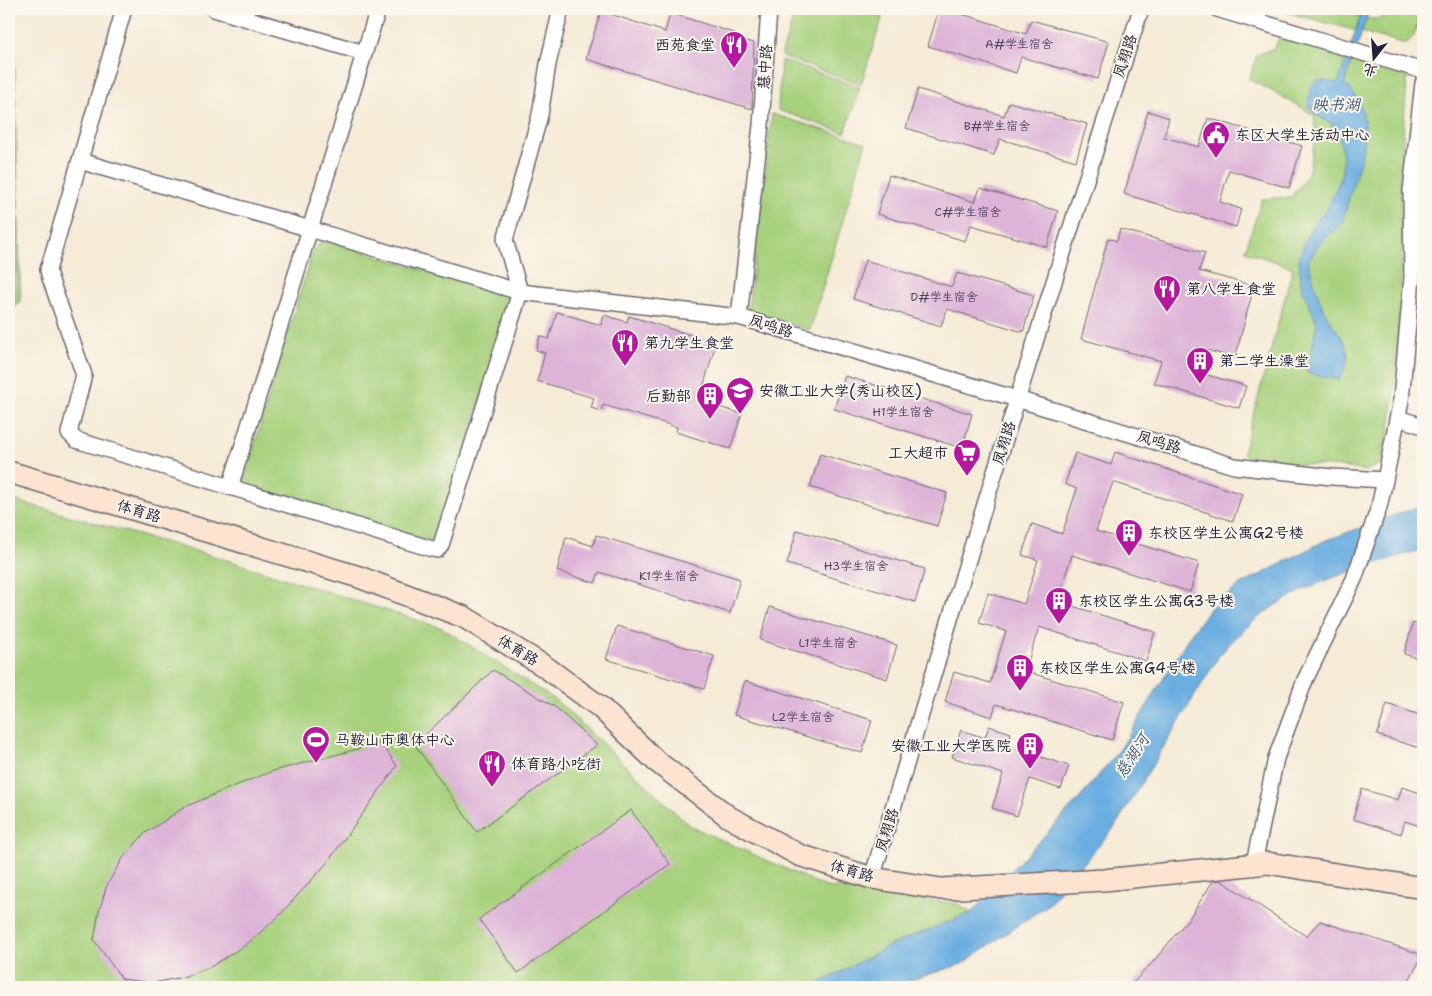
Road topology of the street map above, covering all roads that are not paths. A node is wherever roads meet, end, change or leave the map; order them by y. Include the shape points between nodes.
1 (124, 9) edge
2 (214, 9) edge
3 (378, 9) edge
4 (561, 9) edge
5 (770, 9) edge
6 (1141, 9) edge
7 (1217, 9) edge
8 (364, 53) junction
9 (1423, 71) edge
10 (1423, 83) edge
11 (761, 125) joint
12 (80, 161) junction
13 (310, 229) junction
14 (520, 292) junction
15 (740, 317) junction
16 (1017, 398) junction
17 (1398, 418) junction
18 (1423, 426) edge
19 (9, 472) edge
20 (1385, 480) junction
21 (230, 487) junction
22 (1254, 863) junction
23 (872, 878) junction
24 (1423, 888) edge

1 - 12 street
2 - 8 street
3 - 8 street
4 - 14 street via 540,115 505,240
5 - 11 street, 慧中路
6 - 16 street, 凤翔路
7 - 9 street
8 - 13 street
10 - 17 street via 1412,191 1412,278
11 - 15 street, 凤鸣路
12 - 13 street
12 - 21 street via 48,270 84,375 69,433 76,440
13 - 14 street
13 - 21 street
14 - 15 street
14 - 21 street via 437,550
15 - 16 street, 凤鸣路
16 - 20 street, 凤鸣路 via 1234,466
16 - 23 street, 凤翔路
17 - 18 street
17 - 20 street
19 - 23 street, 体育路 via 359,577 464,617 544,666 600,707 656,761 729,817 799,855
20 - 22 street via 1380,507 1354,579 1305,680 1276,758
22 - 23 street, 体育路 via 1104,880 942,889
22 - 24 street, 体育路

